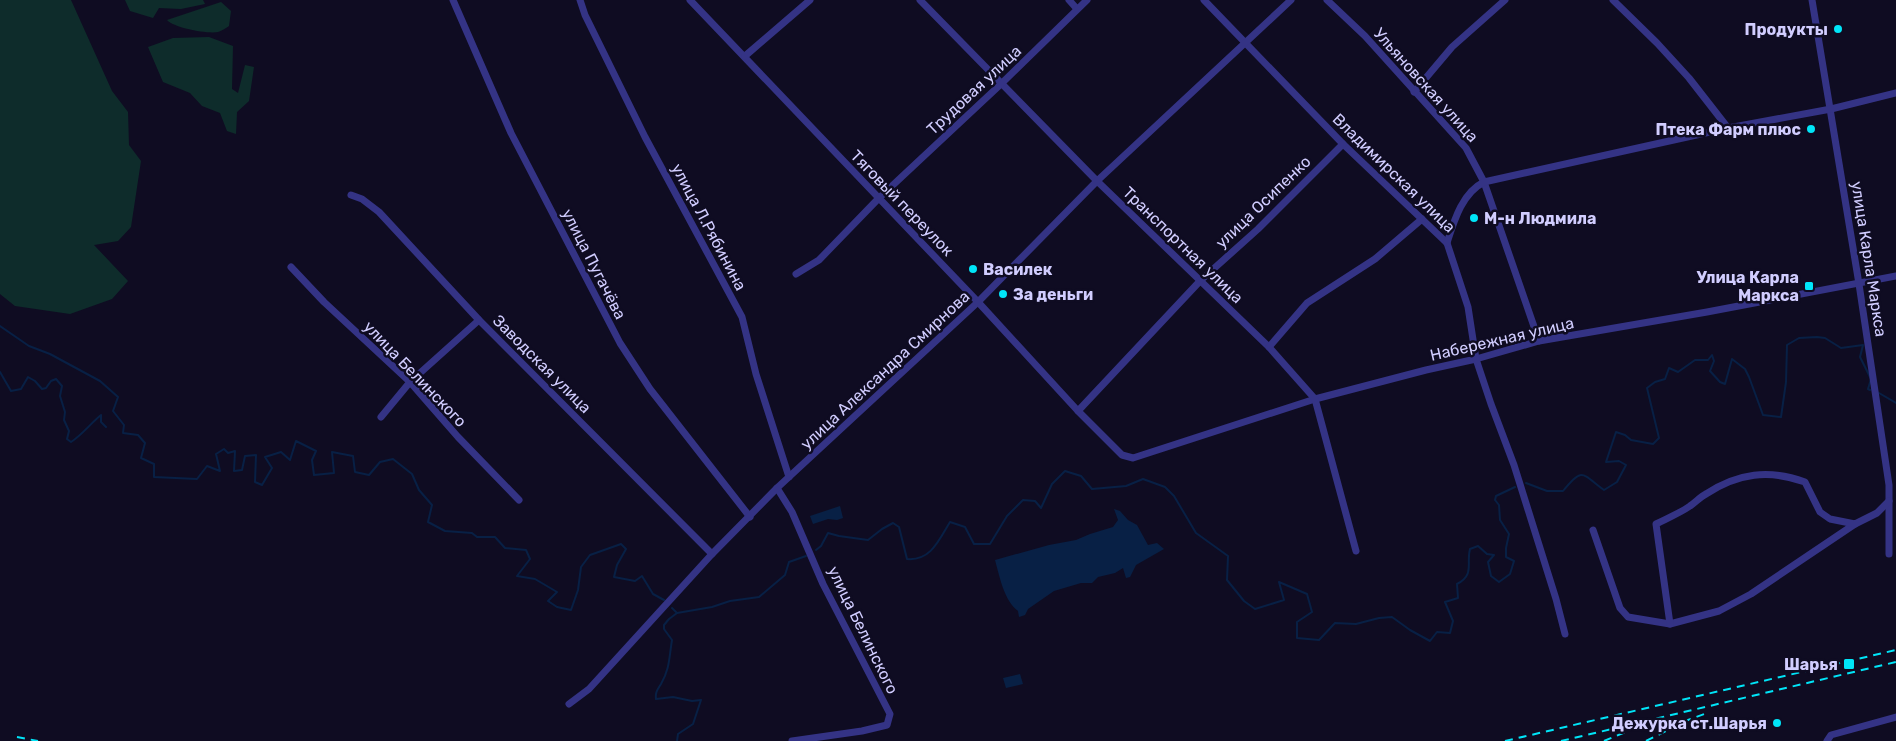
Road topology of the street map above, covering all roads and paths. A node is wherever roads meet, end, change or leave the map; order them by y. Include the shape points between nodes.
1 (453, 0) edge
2 (580, 0) edge
3 (690, 0) edge
4 (810, 0) edge
5 (920, 0) edge
6 (1068, 0) edge
7 (1087, 0) edge
8 (1204, 0) edge
9 (1291, 0) edge
10 (1327, 0) edge
11 (1505, 0) edge
12 (1613, 0) edge
13 (1812, 0) edge
14 (1078, 9) junction
15 (1245, 42) junction
16 (745, 56) junction
17 (1001, 84) junction
18 (1414, 92) junction
19 (1896, 92) edge
20 (1831, 109) junction
21 (1728, 128) junction
22 (1343, 144) junction
23 (1097, 181) junction
24 (1484, 182) junction
25 (351, 195) dead end
26 (878, 198) junction
27 (1422, 219) junction
28 (1447, 243) junction
29 (292, 266) dead end
30 (796, 274) dead end
31 (1896, 276) edge
32 (1200, 282) junction
33 (1860, 284) junction
34 (978, 302) junction
35 (479, 320) junction
36 (1538, 341) junction
37 (1269, 347) junction
38 (1476, 359) junction
39 (410, 382) junction
40 (1315, 400) junction
41 (1078, 410) junction
42 (381, 417) dead end
43 (1122, 455) joint
44 (789, 477) junction
45 (1893, 485) edge
46 (777, 488) junction
47 (519, 500) dead end
48 (1889, 501) junction
49 (750, 517) junction
50 (1855, 524) junction
51 (1593, 530) dead end
52 (1356, 551) dead end
53 (712, 554) junction
54 (1889, 554) dead end
55 (1670, 624) junction
56 (1565, 634) dead end
57 (569, 704) dead end
58 (1896, 717) edge
59 (792, 741) edge
60 (1827, 741) edge

1 - 49 street, улица Пугачёва via 511,133 620,343 650,388
2 - 44 street, улица Л.Рябинина via 645,137 742,317 756,374
3 - 16 street, Тяговый переулок
4 - 16 street
5 - 17 street, Транспортная улица
6 - 14 street
7 - 14 street, Трудовая улица
8 - 15 street, Владимирская улица
9 - 15 street, улица Александра Смирнова
10 - 18 street, Ульяновская улица via 1365,36
11 - 18 street via 1452,48
12 - 21 street via 1657,43
13 - 20 street, улица Карла Маркса
14 - 17 street, Трудовая улица
15 - 22 street, Владимирская улица
15 - 23 street, улица Александра Смирнова
16 - 26 street, Тяговый переулок
17 - 23 street, Транспортная улица
17 - 26 street, Трудовая улица
18 - 24 street, Ульяновская улица via 1466,148
19 - 20 street
20 - 21 street
20 - 33 street, улица Карла Маркса
21 - 24 street
22 - 27 street, Владимирская улица
22 - 32 street, улица Осипенко
23 - 32 street, Транспортная улица
23 - 34 street, улица Александра Смирнова
24 - 28 street via 1475,187 1462,206
24 - 36 street, Ульяновская улица
25 - 35 street, Заводская улица via 378,212
26 - 30 street, Трудовая улица via 819,260
26 - 34 street, Тяговый переулок
27 - 28 street, Владимирская улица
27 - 37 street via 1375,259 1307,303
28 - 38 street, Владимирская улица via 1468,307
29 - 39 street, улица Белинского via 324,302
31 - 33 street, Набережная улица
32 - 37 street, Транспортная улица
32 - 41 street, улица Осипенко
33 - 36 street, Набережная улица
33 - 45 street, улица Карла Маркса
34 - 41 street, Тяговый переулок
34 - 44 street, улица Александра Смирнова
35 - 39 street
35 - 53 street, Заводская улица
36 - 38 street, Набережная улица
37 - 40 street, Транспортная улица
38 - 40 street, Набережная улица
38 - 56 street, Владимирская улица via 1514,465
39 - 42 street
39 - 47 street, улица Белинского via 458,438
40 - 43 street, Набережная улица via 1133,458
40 - 52 street, Транспортная улица
41 - 43 street, Тяговый переулок
44 - 46 street, улица Александра Смирнова
45 - 48 street, улица Карла Маркса
46 - 49 street, улица Александра Смирнова
46 - 59 street, улица Белинского via 792,512 823,584 890,714 887,725
48 - 50 street via 1877,513
48 - 54 street, улица Карла Маркса
49 - 53 street, улица Александра Смирнова
50 - 55 street via 1727,607
50 - 55 street via 1830,519 1820,512 1805,482 1788,476 1756,474 1726,482 1656,524
51 - 55 street via 1620,608 1628,616
53 - 57 street, улица Александра Смирнова via 589,689
58 - 60 street via 1831,735

